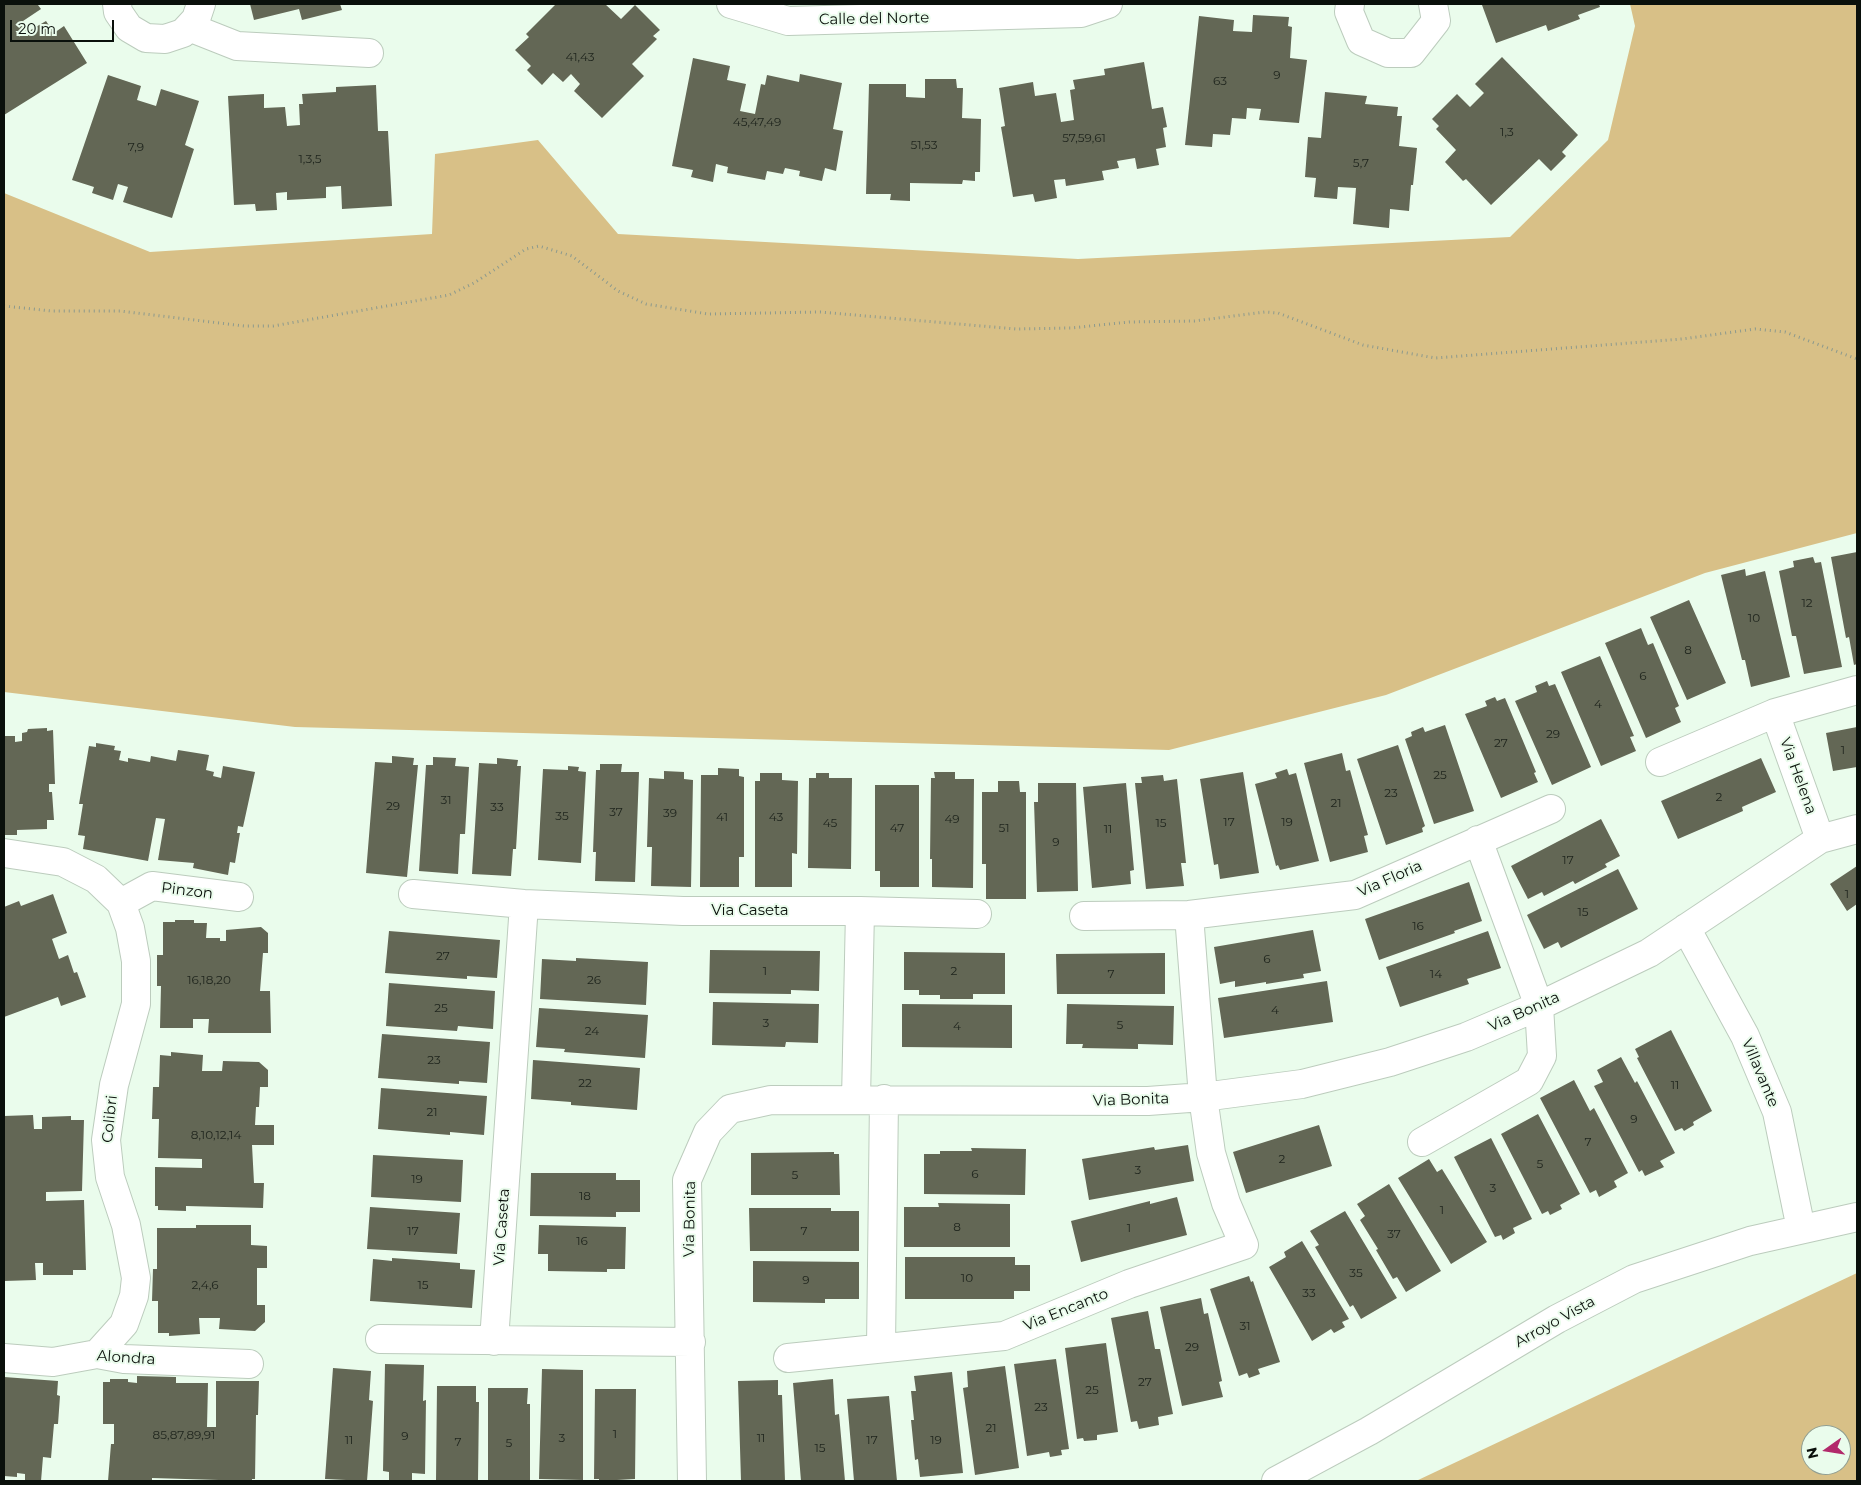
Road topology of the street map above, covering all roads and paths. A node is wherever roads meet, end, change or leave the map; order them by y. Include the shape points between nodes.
1 (117, 4) edge
2 (731, 4) edge
3 (1108, 4) edge
4 (1350, 4) edge
5 (1433, 4) edge
6 (195, 15) edge
7 (369, 53) dead end
8 (4, 306) edge
9 (1857, 359) edge
10 (1857, 690) edge
11 (1775, 713) junction
12 (1660, 762) dead end
13 (1551, 809) dead end
14 (1857, 829) edge
15 (1820, 839) junction
16 (1478, 840) junction
17 (4, 853) edge
18 (413, 894) dead end
19 (239, 897) dead end
20 (121, 903) junction
21 (524, 904) junction
22 (860, 911) junction
23 (977, 914) dead end
24 (1189, 915) junction
25 (1084, 916) dead end
26 (1686, 928) junction
27 (1539, 1006) junction
28 (1203, 1097) junction
29 (856, 1099) junction
30 (884, 1099) junction
31 (1422, 1142) dead end
32 (1857, 1217) edge
33 (1801, 1229) junction
34 (380, 1339) dead end
35 (494, 1341) junction
36 (691, 1342) junction
37 (881, 1347) junction
38 (98, 1354) junction
39 (4, 1358) edge
40 (788, 1358) dead end
41 (249, 1364) dead end
42 (692, 1481) edge
43 (1276, 1481) edge

1 - 6 street via 118,12 129,28 146,38 165,39 183,33
2 - 3 street, Calle del Norte via 788,21 1081,13
4 - 5 street via 1349,12 1361,41 1388,53 1411,53 1436,21
6 - 7 street via 237,46
8 - 9 path via 52,311 120,311 244,326 273,326 449,295 474,283 526,249 539,246 572,256 618,291 646,304 708,314 820,312 1016,329 1194,321 1265,312 1278,313 1363,345 1435,358 1755,329 1785,332
10 - 11 street
11 - 12 street
11 - 15 street, Via Helena
13 - 16 street, Via Floria
14 - 15 street, Via Bonita
15 - 26 street, Via Bonita
16 - 24 street, Via Floria via 1355,895
16 - 27 street
17 - 20 street via 63,862 96,879
18 - 21 street, Via Caseta
19 - 20 street, Pinzon via 152,886
20 - 38 street, Colibri via 136,961 136,1004 114,1085 106,1140 110,1177 126,1226 136,1278 134,1296 124,1324
21 - 22 street, Via Caseta via 683,911
21 - 35 street, Via Caseta
22 - 23 street, Via Caseta
22 - 29 street
24 - 25 street, Via Floria
24 - 28 street
26 - 27 street, Via Bonita via 1649,953
26 - 33 street, Villavante via 1745,1036 1777,1112
27 - 28 street, Via Bonita via 1466,1037 1390,1062 1302,1084
27 - 31 street via 1542,1056 1529,1081
28 - 30 street, Via Bonita via 1069,1102
28 - 37 street, Via Encanto via 1211,1153 1226,1203 1244,1245 1129,1284 1004,1336
29 - 30 street, Via Bonita
29 - 36 street, Via Bonita via 770,1100 730,1109 708,1132 687,1180
30 - 37 street
32 - 33 street, Arroyo Vista
33 - 43 street, Arroyo Vista via 1750,1241 1634,1279 1556,1320 1369,1431
34 - 35 street
35 - 36 street
36 - 42 street, Via Bonita
37 - 40 street, Via Encanto
38 - 39 street, Alondra via 53,1362
38 - 41 street, Alondra via 124,1359

